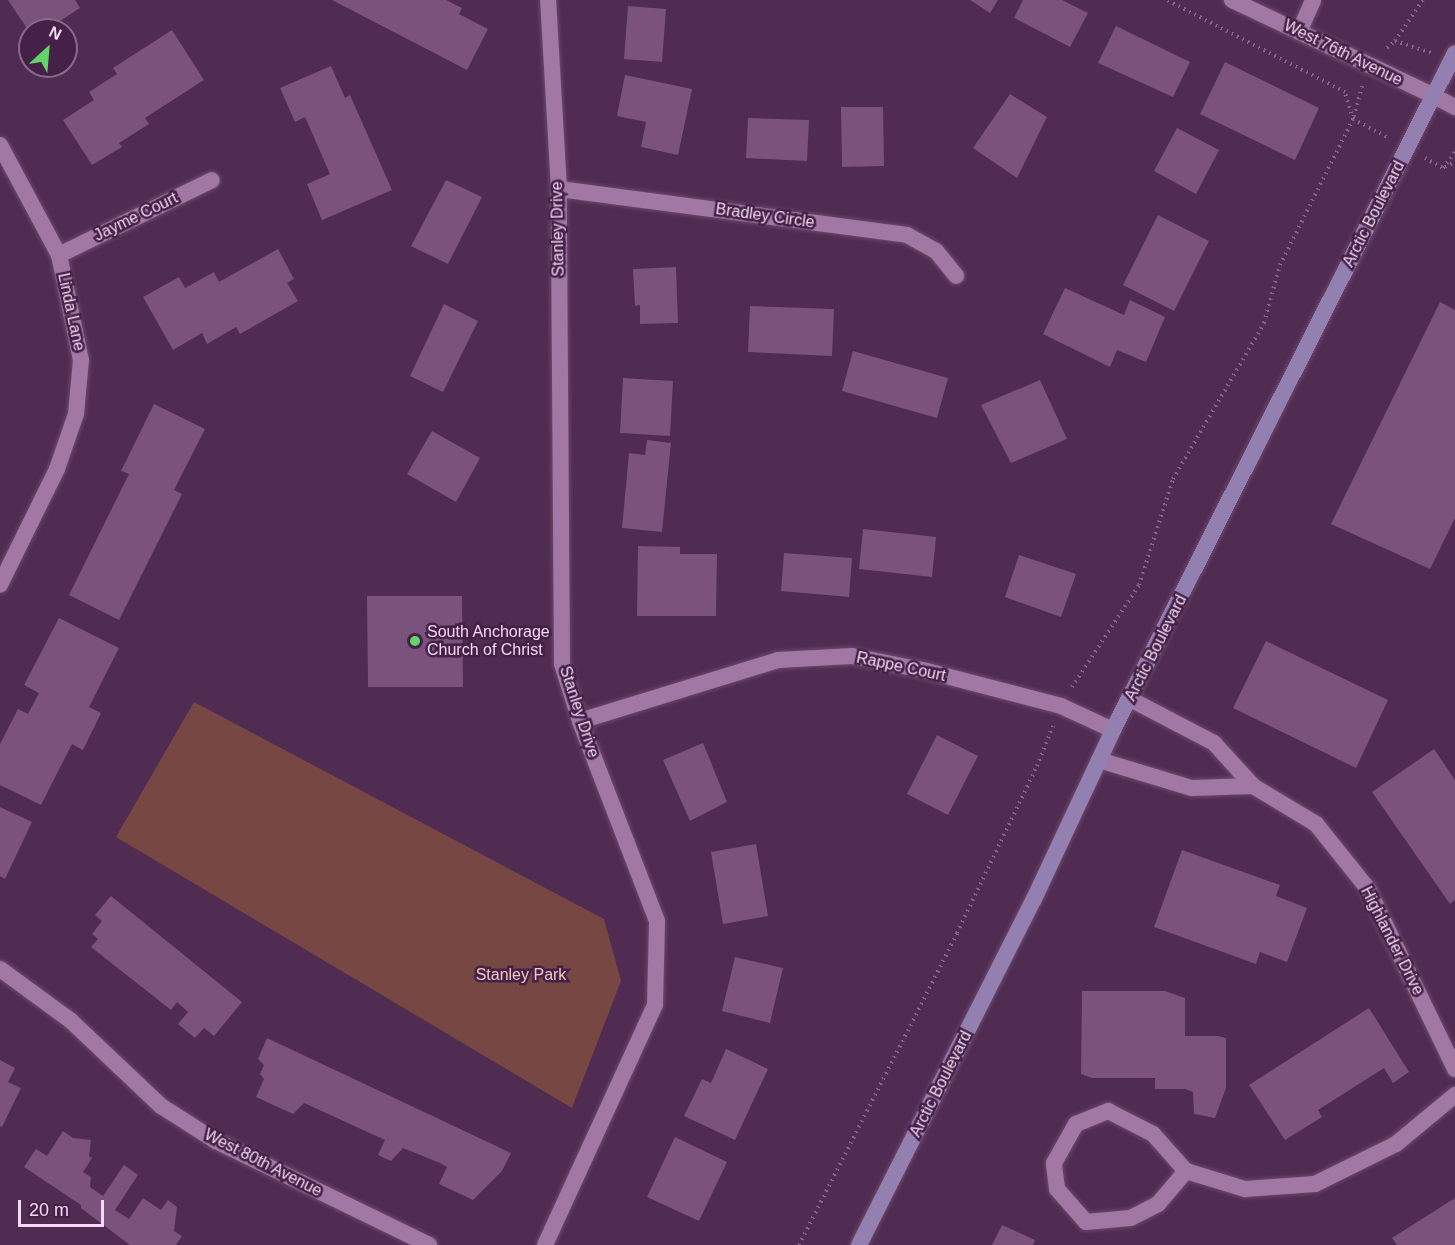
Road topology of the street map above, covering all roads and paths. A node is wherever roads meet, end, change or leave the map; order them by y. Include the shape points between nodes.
1 (548, 0) edge
2 (1167, 0) edge
3 (1313, 0) edge
4 (1423, 0) edge
5 (1235, 1) edge
6 (1299, 32) junction
7 (1395, 41) dead end
8 (1455, 53) edge
9 (1434, 96) junction
10 (1455, 107) edge
11 (0, 145) edge
12 (1455, 152) edge
13 (1455, 162) edge
14 (212, 180) dead end
15 (559, 189) junction
16 (59, 255) junction
17 (956, 276) dead end
18 (0, 585) edge
19 (1130, 699) junction
20 (1061, 706) junction
21 (580, 721) junction
22 (1113, 730) junction
23 (1099, 760) junction
24 (1253, 786) junction
25 (0, 969) edge
26 (1455, 1069) edge
27 (1455, 1095) edge
28 (1186, 1171) junction
29 (429, 1245) edge
30 (545, 1245) edge
31 (799, 1245) edge
32 (860, 1245) edge

1 - 15 street, Stanley Drive
2 - 20 path via 1345,92 1353,119 1280,266 1264,323 1173,479 1139,585
3 - 6 street
4 - 7 path
5 - 6 street, West 76th Avenue
6 - 9 street, West 76th Avenue
8 - 9 main road, Arctic Boulevard
9 - 10 street, West 76th Avenue
9 - 19 main road, Arctic Boulevard
11 - 16 street, Linda Lane
12 - 13 path via 1443,168
14 - 16 street, Jayme Court
15 - 17 street, Bradley Circle via 907,236 936,251
15 - 21 street, Stanley Drive via 562,664
16 - 18 street, Linda Lane via 81,360 76,414 57,469
19 - 22 main road, Arctic Boulevard
19 - 24 street, Highlander Drive via 1214,742
20 - 21 street, Rappe Court via 852,656 778,660
20 - 22 street, Rappe Court
20 - 31 path via 1037,766 957,933
21 - 30 street, Stanley Drive via 657,921 655,1005
22 - 23 main road, Arctic Boulevard
23 - 24 street via 1192,788
23 - 32 main road, Arctic Boulevard
24 - 26 street, Highlander Drive via 1316,824 1368,889
25 - 29 street, West 80th Avenue via 70,1020 161,1106 216,1141
27 - 28 street via 1396,1144 1315,1184 1245,1189
28 - 28 street via 1153,1134 1108,1111 1076,1124 1054,1163 1057,1189 1086,1222 1130,1218 1158,1204

